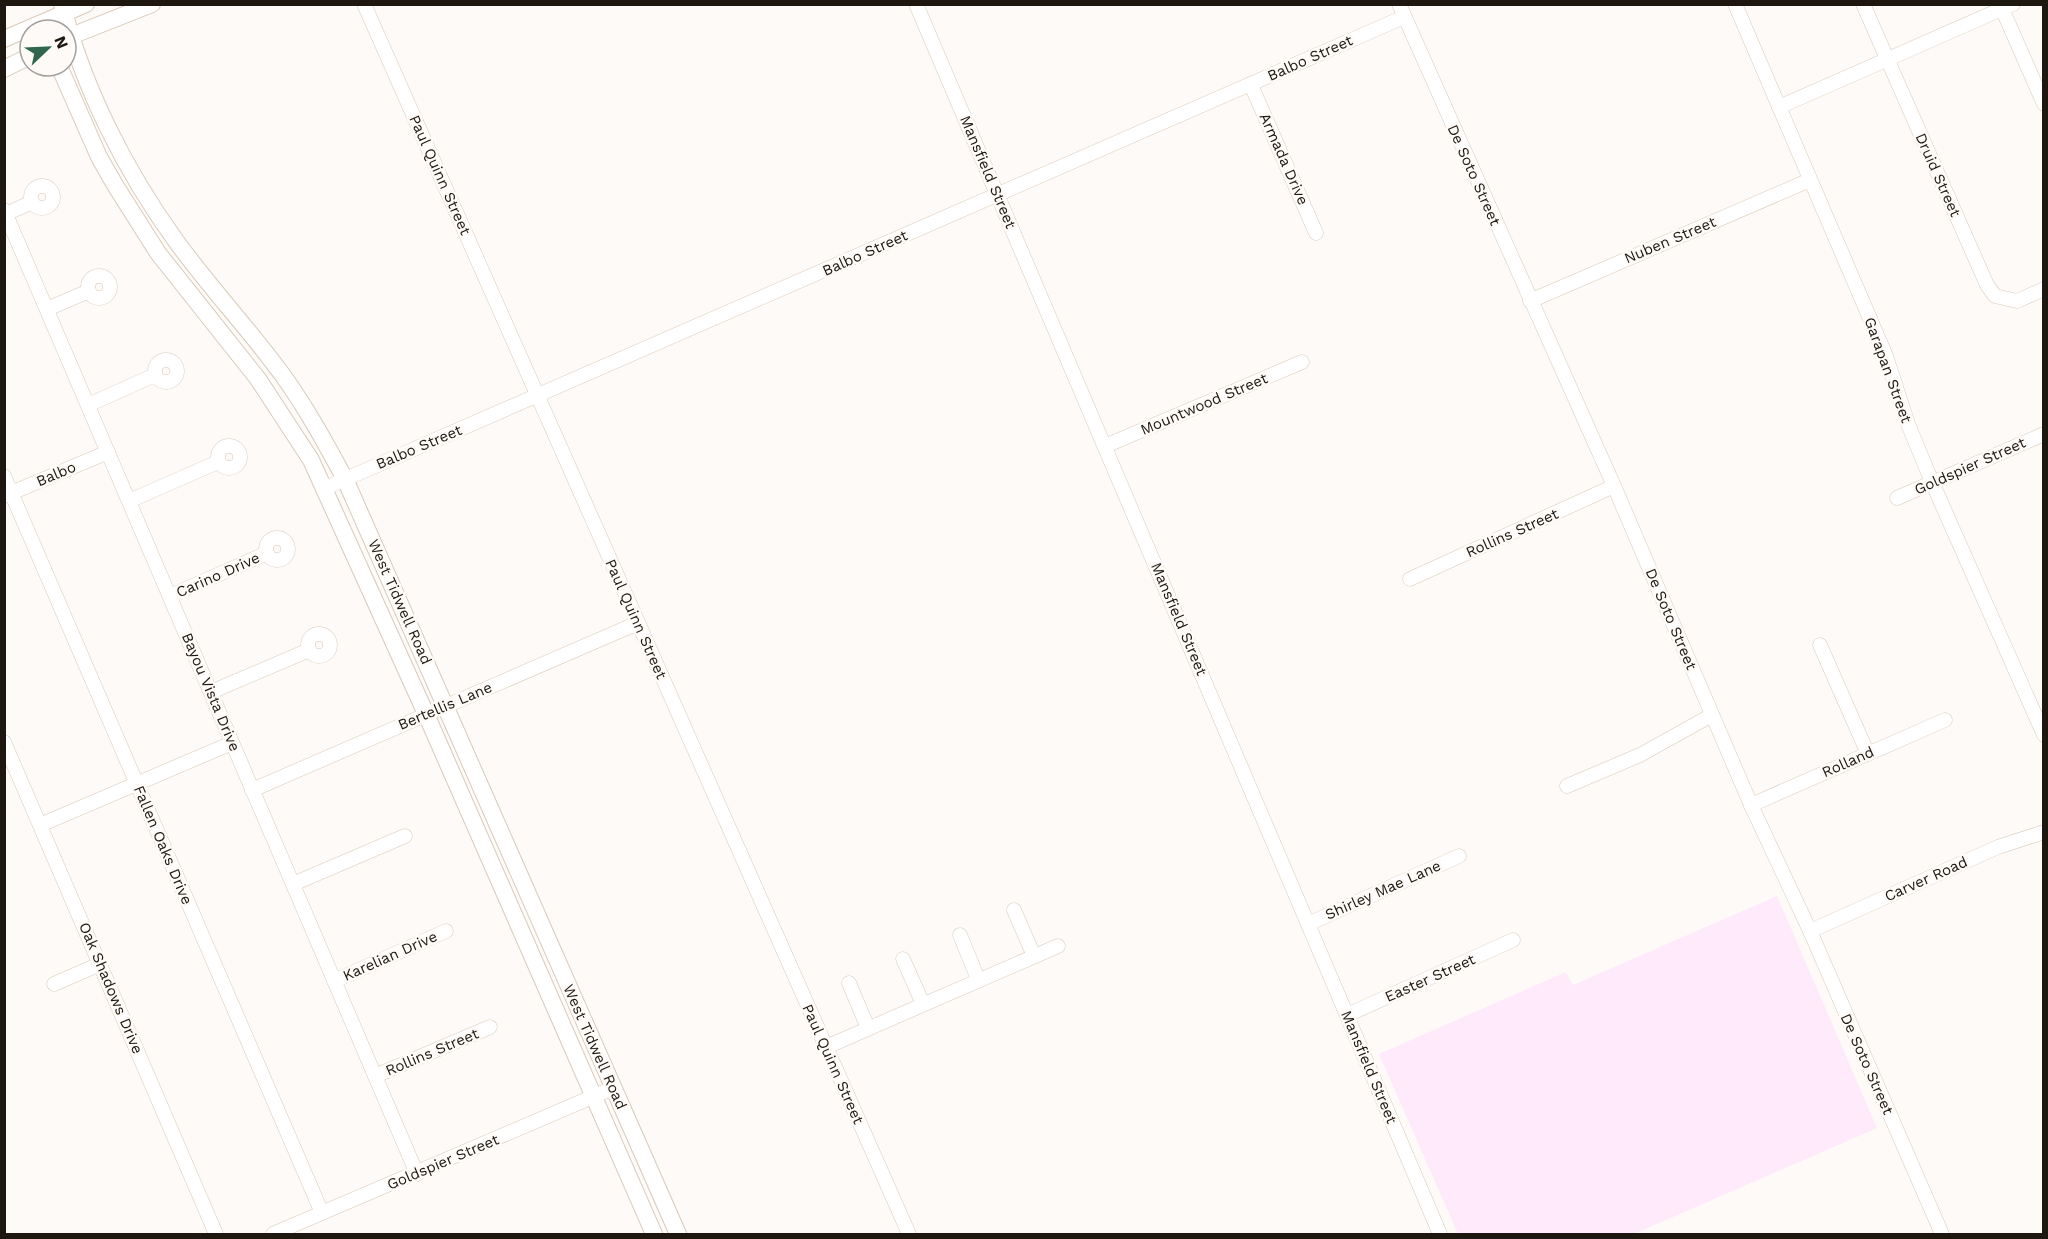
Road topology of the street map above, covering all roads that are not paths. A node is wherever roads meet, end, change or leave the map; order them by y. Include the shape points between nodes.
1 (86, 4) edge
2 (152, 4) edge
3 (364, 4) edge
4 (916, 4) edge
5 (1735, 4) edge
6 (1863, 4) edge
7 (2005, 6) edge
8 (63, 9) edge
9 (1402, 11) edge
10 (78, 33) edge
11 (78, 58) edge
12 (1887, 60) junction
13 (18, 62) edge
14 (4, 69) edge
15 (64, 78) edge
16 (1251, 85) junction
17 (2043, 104) edge
18 (1779, 107) junction
19 (133, 174) junction
20 (1810, 180) junction
21 (114, 185) junction
22 (998, 194) junction
23 (32, 202) dead end
24 (5, 212) edge
25 (1316, 233) dead end
26 (2043, 289) edge
27 (89, 291) dead end
28 (1530, 301) junction
29 (47, 309) junction
30 (242, 324) junction
31 (226, 337) junction
32 (1302, 362) dead end
33 (155, 375) dead end
34 (538, 397) junction
35 (88, 405) junction
36 (2043, 434) edge
37 (1105, 446) junction
38 (108, 452) junction
39 (218, 462) dead end
40 (4, 476) edge
41 (345, 478) junction
42 (1932, 482) junction
43 (1614, 486) junction
44 (325, 488) junction
45 (8, 495) edge
46 (1897, 498) dead end
47 (129, 501) junction
48 (267, 553) dead end
49 (1410, 579) dead end
50 (170, 596) junction
51 (638, 623) junction
52 (1820, 645) dead end
53 (309, 650) dead end
54 (211, 692) junction
55 (446, 705) junction
56 (426, 714) junction
57 (1712, 715) junction
58 (1946, 720) dead end
59 (2043, 735) edge
60 (4, 742) edge
61 (232, 743) junction
62 (1868, 754) junction
63 (137, 783) junction
64 (1567, 786) dead end
65 (252, 790) junction
66 (1751, 805) junction
67 (40, 825) junction
68 (2043, 832) edge
69 (405, 836) dead end
70 (1459, 856) dead end
71 (293, 884) junction
72 (530, 897) junction
73 (511, 906) junction
74 (1014, 910) dead end
75 (1308, 924) junction
76 (446, 931) dead end
77 (1810, 931) junction
78 (960, 935) dead end
79 (1513, 940) dead end
80 (1058, 946) dead end
81 (1034, 956) junction
82 (903, 959) dead end
83 (100, 964) junction
84 (978, 979) junction
85 (334, 981) junction
86 (849, 983) dead end
87 (54, 984) dead end
88 (923, 1004) junction
89 (1347, 1015) junction
90 (489, 1027) dead end
91 (867, 1028) junction
92 (826, 1047) junction
93 (375, 1076) junction
94 (613, 1088) junction
95 (594, 1096) junction
96 (417, 1174) junction
97 (322, 1213) junction
98 (216, 1234) edge
99 (273, 1234) edge
100 (654, 1234) edge
101 (676, 1234) edge
102 (909, 1234) edge
103 (1440, 1234) edge
104 (1942, 1234) edge

1 - 8 main road
2 - 10 main road
3 - 34 street, Paul Quinn Street
4 - 22 street, Mansfield Street
5 - 18 street, Garapan Street
6 - 12 street, Druid Street
7 - 12 street
7 - 17 street
9 - 16 street, Balbo Street
9 - 28 street, De Soto Street
11 - 19 main road, West Tidwell Road
12 - 18 street
12 - 26 street, Druid Street via 1987,285 1995,296 2017,301
13 - 14 main road
15 - 21 main road, West Tidwell Road
16 - 22 street, Balbo Street
16 - 25 street, Armada Drive
18 - 20 street, Garapan Street
19 - 21 main road
19 - 30 main road, West Tidwell Road via 176,241
20 - 28 street, Nuben Street
20 - 42 street, Garapan Street via 1886,356
21 - 31 main road, West Tidwell Road via 158,253
22 - 34 street, Balbo Street
22 - 37 street, Mansfield Street
23 - 24 street
24 - 29 street, Bayou Vista Drive
27 - 29 street
28 - 43 street, De Soto Street
29 - 35 street, Bayou Vista Drive
30 - 31 main road
30 - 41 main road, West Tidwell Road via 303,405
31 - 44 main road, West Tidwell Road via 284,417
32 - 37 street, Mountwood Street
33 - 35 street
34 - 41 street, Balbo Street
34 - 51 street, Paul Quinn Street
35 - 38 street, Bayou Vista Drive
36 - 42 street, Goldspier Street
37 - 75 street, Mansfield Street
38 - 45 street, Balbo
38 - 47 street, Bayou Vista Drive
39 - 47 street
40 - 45 street, Fallen Oaks Drive
41 - 44 street, Balbo Street
41 - 55 main road, West Tidwell Road
42 - 46 street, Goldspier Street
42 - 59 street, Garapan Street
43 - 49 street, Rollins Street
43 - 57 street, De Soto Street
44 - 56 main road, West Tidwell Road
45 - 63 street, Fallen Oaks Drive
47 - 50 street, Bayou Vista Drive
48 - 50 street, Carino Drive
50 - 54 street, Bayou Vista Drive
51 - 55 street, Bertellis Lane
51 - 92 street, Paul Quinn Street
52 - 62 street
53 - 54 street
54 - 61 street, Bayou Vista Drive
55 - 56 street, Bertellis Lane
55 - 72 main road, West Tidwell Road
56 - 65 street, Bertellis Lane
56 - 73 main road, West Tidwell Road
57 - 64 street via 1640,755
57 - 66 street, De Soto Street
58 - 62 street, Rolland
60 - 67 street, Oak Shadows Drive
61 - 63 street
61 - 65 street, Bayou Vista Drive
62 - 66 street, Rolland
63 - 67 street
63 - 97 street, Fallen Oaks Drive
65 - 71 street, Bayou Vista Drive
66 - 77 street, De Soto Street
67 - 83 street, Oak Shadows Drive
68 - 77 street, Carver Road via 2004,844
69 - 71 street
70 - 75 street, Shirley Mae Lane
71 - 85 street, Bayou Vista Drive
72 - 73 main road
72 - 94 main road, West Tidwell Road
73 - 95 main road, West Tidwell Road
74 - 81 street
75 - 89 street, Mansfield Street
76 - 85 street, Karelian Drive
77 - 104 street, De Soto Street
78 - 84 street
79 - 89 street, Easter Street
80 - 81 street
81 - 84 street
82 - 88 street
83 - 87 street
83 - 98 street, Oak Shadows Drive
84 - 88 street
85 - 93 street, Bayou Vista Drive
86 - 91 street
88 - 91 street
89 - 103 street, Mansfield Street
90 - 93 street, Rollins Street
91 - 92 street
92 - 102 street, Paul Quinn Street
93 - 96 street, Bayou Vista Drive
94 - 95 street, Goldspier Street
94 - 101 main road, West Tidwell Road
95 - 96 street, Goldspier Street
95 - 100 main road, West Tidwell Road
96 - 97 street, Goldspier Street
97 - 99 street, Goldspier Street

